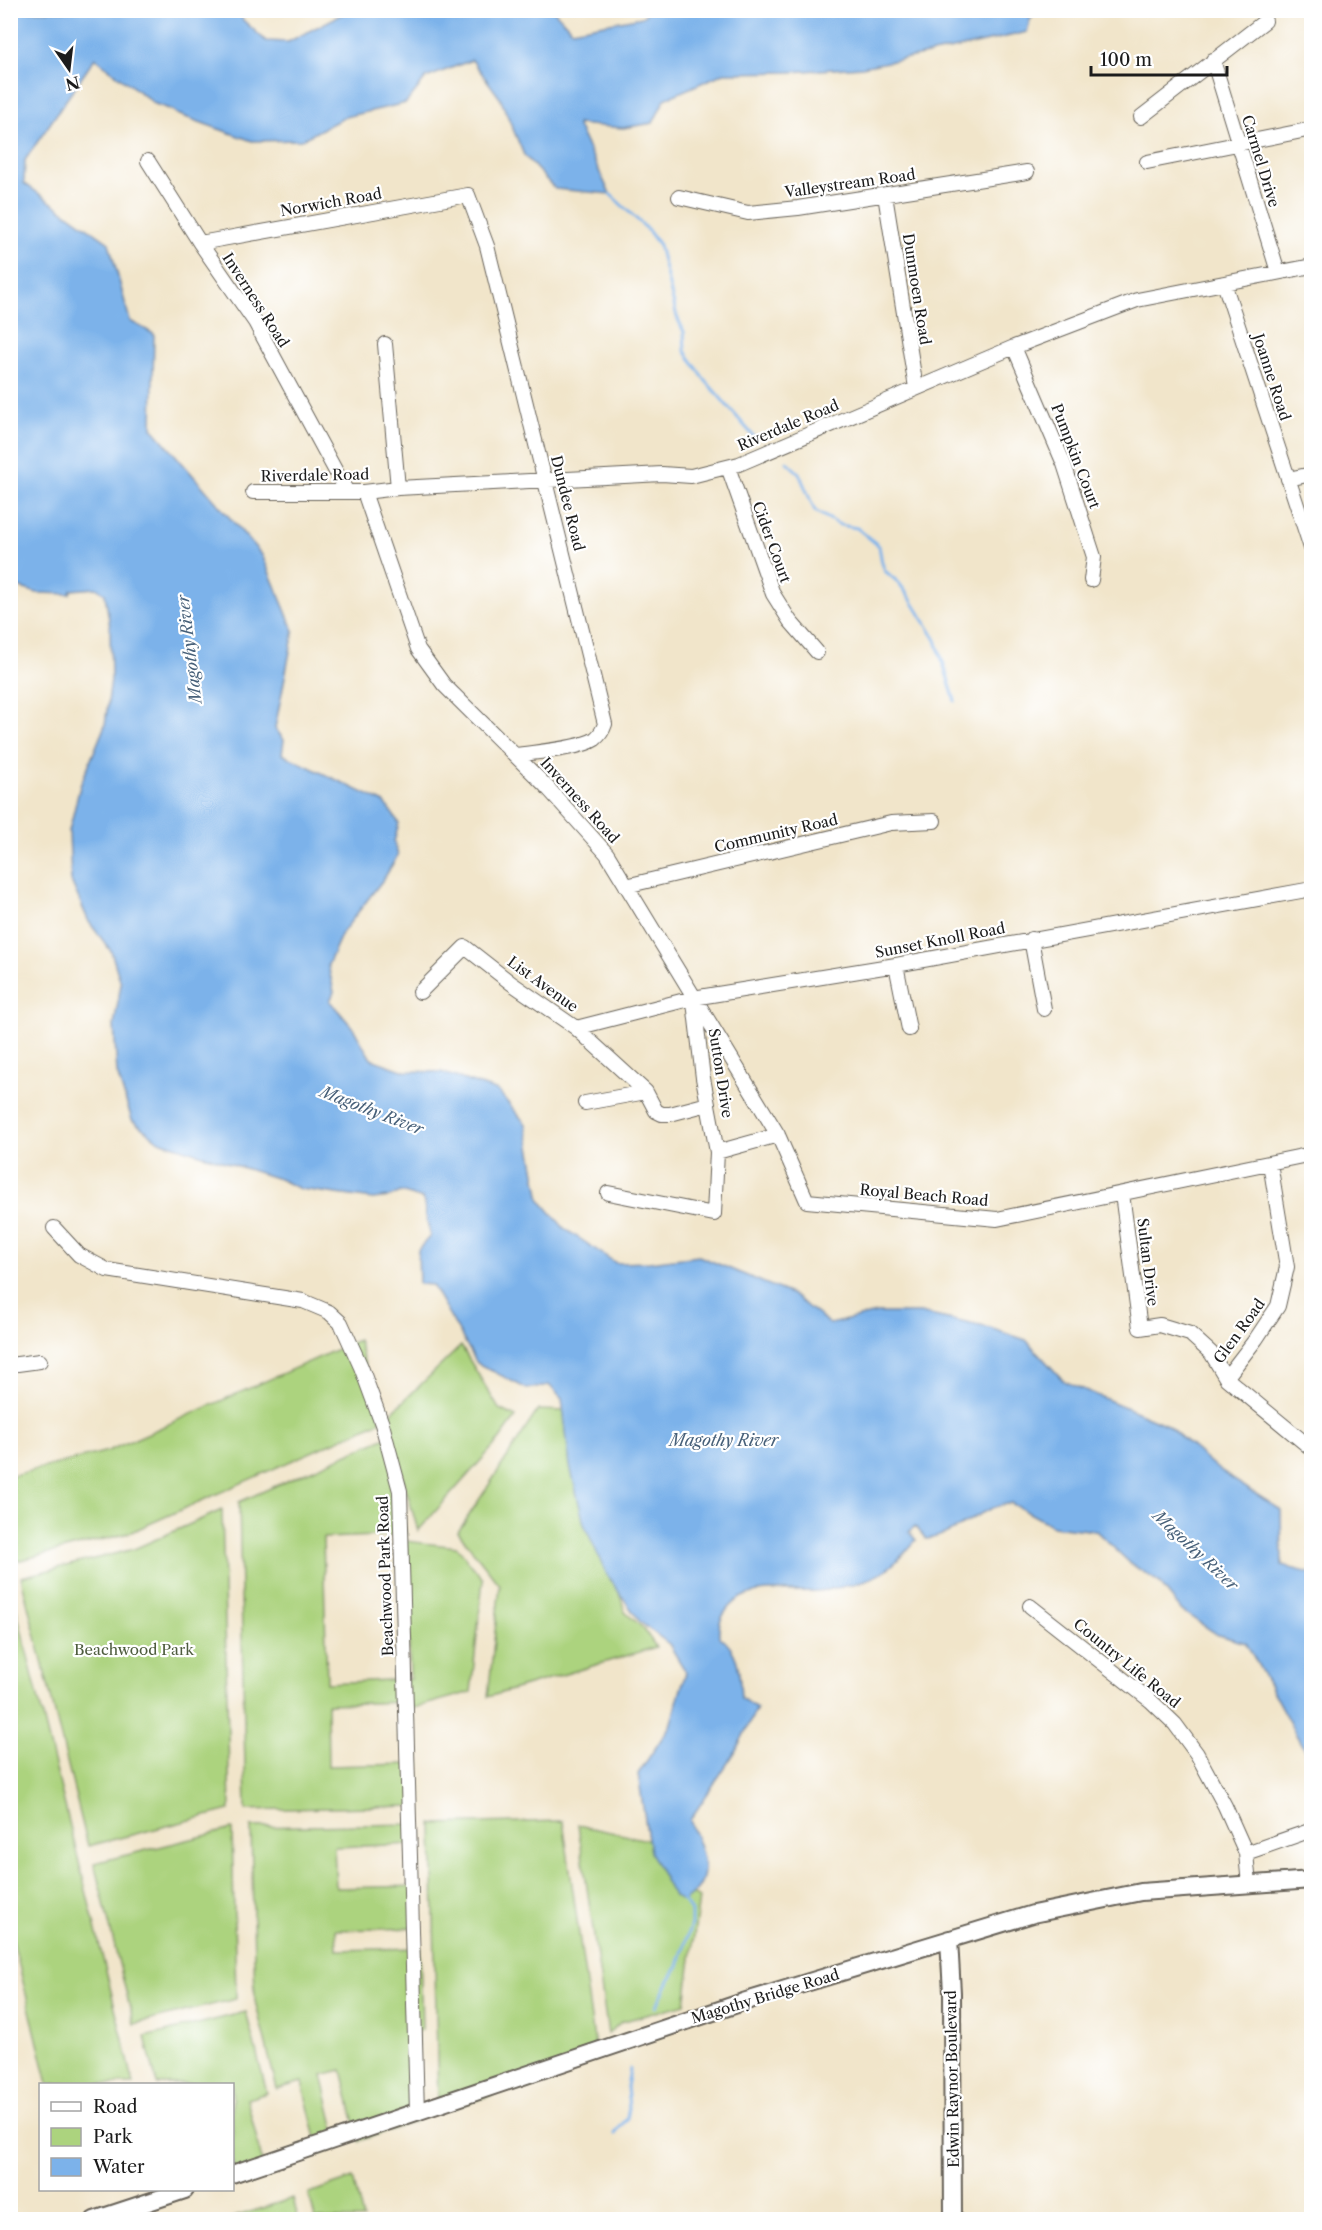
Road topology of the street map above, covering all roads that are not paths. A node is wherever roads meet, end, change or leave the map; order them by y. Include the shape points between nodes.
1 (1265, 21) dead end
2 (1213, 60) junction
3 (1141, 117) dead end
4 (1311, 129) edge
5 (1238, 144) junction
6 (148, 161) dead end
7 (1147, 162) dead end
8 (1027, 172) dead end
9 (468, 195) joint
10 (885, 195) junction
11 (679, 197) dead end
12 (200, 243) junction
13 (1311, 266) edge
14 (1278, 272) junction
15 (1224, 283) junction
16 (385, 344) dead end
17 (1014, 347) junction
18 (916, 388) junction
19 (728, 467) junction
20 (1311, 474) edge
21 (1288, 479) junction
22 (544, 480) junction
23 (399, 488) junction
24 (253, 492) dead end
25 (347, 492) junction
26 (364, 492) junction
27 (1311, 551) edge
28 (1091, 580) dead end
29 (817, 652) dead end
30 (516, 755) junction
31 (934, 821) dead end
32 (626, 886) junction
33 (1311, 888) edge
34 (1031, 939) junction
35 (896, 965) junction
36 (420, 992) dead end
37 (693, 998) junction
38 (1044, 1009) dead end
39 (576, 1028) junction
40 (909, 1029) dead end
41 (646, 1092) junction
42 (585, 1103) dead end
43 (708, 1104) junction
44 (777, 1135) junction
45 (717, 1152) junction
46 (1311, 1154) edge
47 (1270, 1163) junction
48 (608, 1193) dead end
49 (1122, 1194) junction
50 (54, 1227) dead end
51 (40, 1361) dead end
52 (10, 1365) edge
53 (1226, 1378) junction
54 (1311, 1449) edge
55 (1029, 1606) dead end
56 (1311, 1830) edge
57 (1246, 1853) junction
58 (1311, 1880) edge
59 (1249, 1885) junction
60 (949, 1939) junction
61 (417, 2113) junction
62 (234, 2173) edge
63 (182, 2191) edge
64 (94, 2220) edge
65 (953, 2220) edge

1 - 2 street
2 - 3 street
2 - 5 street, Carmel Drive
4 - 5 street
5 - 7 street
5 - 14 street, Carmel Drive
6 - 12 street, Inverness Road
8 - 10 street, Valleystream Road
9 - 12 street, Norwich Road
9 - 22 street, Dundee Road via 487,246
10 - 11 street, Valleystream Road via 748,213
10 - 18 street, Dunmoen Road
12 - 25 street, Inverness Road via 255,322
13 - 14 street, Riverdale Road
14 - 15 street, Riverdale Road
15 - 17 street, Riverdale Road via 1137,300
15 - 21 street, Joanne Road
16 - 23 street
17 - 18 street, Riverdale Road
17 - 28 street, Pumpkin Court via 1064,464 1094,557
18 - 19 street, Riverdale Road
19 - 22 street, Riverdale Road via 691,476
19 - 29 street, Cider Court via 773,594
20 - 21 street
21 - 27 street, Joanne Road
22 - 23 street, Riverdale Road
22 - 30 street, Dundee Road via 605,724 601,734 578,746
23 - 26 street, Riverdale Road
24 - 25 street, Riverdale Road
25 - 26 street, Riverdale Road
26 - 30 street, Inverness Road via 418,649 444,685
30 - 32 street, Inverness Road via 607,854
31 - 32 street, Community Road via 891,823
32 - 37 street, Inverness Road
33 - 34 street, Sunset Knoll Road
34 - 35 street, Sunset Knoll Road
34 - 38 street
35 - 37 street, Sunset Knoll Road
35 - 40 street
36 - 39 street, List Avenue via 465,947
37 - 39 street, Sunset Knoll Road
37 - 43 street, Sutton Drive
37 - 44 street, Inverness Road
39 - 41 street, List Avenue
41 - 42 street
41 - 43 street, List Avenue via 656,1111 662,1114
43 - 45 street, Sutton Drive
44 - 45 street
44 - 49 street, Royal Beach Road via 807,1201 997,1219
45 - 48 street, Sutton Drive via 714,1214
46 - 47 street, Royal Beach Road
47 - 49 street, Royal Beach Road
47 - 53 street, Glen Road via 1287,1267 1278,1306
49 - 53 street, Sultan Drive via 1140,1328 1160,1325 1190,1334 1211,1353
50 - 61 street, Beachwood Park Road via 79,1254 107,1270 303,1302 329,1312 341,1323 360,1366 382,1424 400,1491
51 - 52 street
53 - 54 street
55 - 57 street, Country Life Road via 1175,1724 1226,1806
56 - 57 street
57 - 59 street, Country Life Road
58 - 59 main road, Magothy Bridge Road
59 - 60 main road, Magothy Bridge Road via 1141,1892 1033,1914
60 - 61 main road, Magothy Bridge Road via 743,2002
60 - 65 main road, Edwin Raynor Boulevard
61 - 62 main road, Magothy Bridge Road
63 - 64 main road

